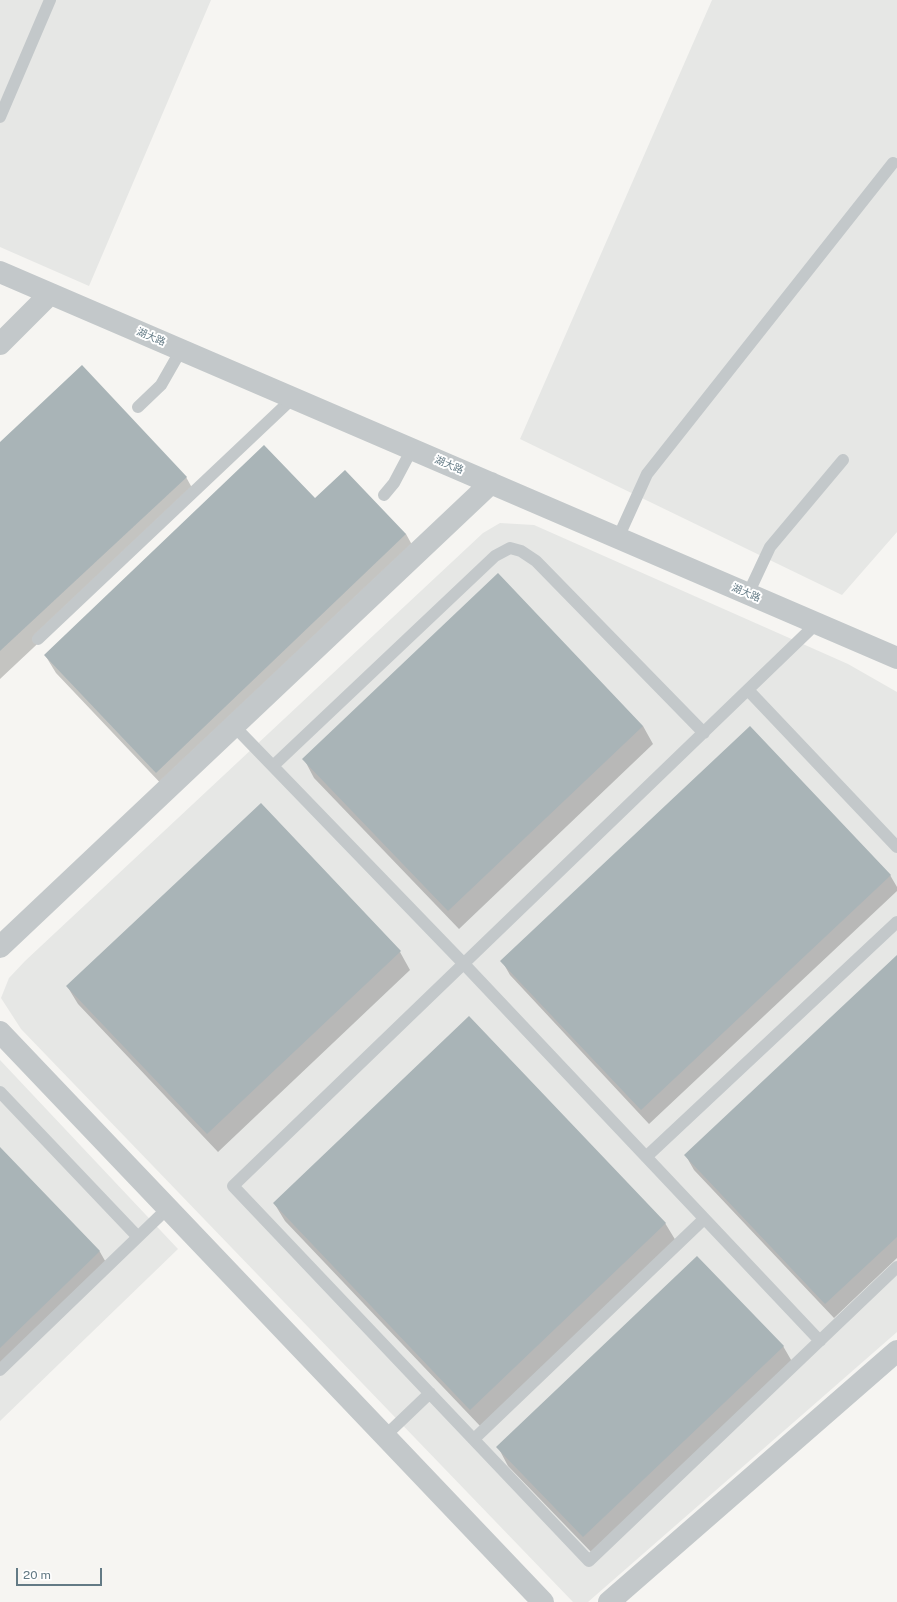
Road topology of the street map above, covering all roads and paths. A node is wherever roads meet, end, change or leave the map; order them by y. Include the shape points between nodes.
1 (50, 0) edge
2 (0, 117) edge
3 (894, 163) dead end
4 (0, 272) edge
5 (50, 294) junction
6 (0, 344) edge
7 (181, 350) junction
8 (293, 398) junction
9 (138, 407) dead end
10 (412, 449) junction
11 (843, 460) dead end
12 (491, 483) junction
13 (384, 495) dead end
14 (618, 538) junction
15 (748, 594) junction
16 (816, 624) junction
17 (38, 639) dead end
18 (897, 658) edge
19 (748, 690) junction
20 (234, 726) junction
21 (704, 733) junction
22 (273, 766) junction
23 (897, 847) edge
24 (897, 922) edge
25 (0, 948) edge
26 (464, 964) junction
27 (0, 1032) edge
28 (0, 1092) edge
29 (646, 1158) junction
30 (168, 1208) junction
31 (704, 1218) junction
32 (138, 1236) junction
33 (897, 1267) edge
34 (820, 1341) junction
35 (897, 1351) edge
36 (0, 1370) edge
37 (430, 1393) junction
38 (385, 1436) junction
39 (474, 1440) junction
40 (543, 1602) edge
41 (609, 1602) edge

1 - 2 lane
3 - 14 lane via 647,474
4 - 5 street, 湖大路
5 - 6 street
5 - 7 street, 湖大路
7 - 8 street, 湖大路
7 - 9 lane via 161,385
8 - 10 street, 湖大路
8 - 17 lane
10 - 12 street, 湖大路
10 - 13 lane via 394,483
11 - 15 lane via 770,547
12 - 14 street, 湖大路
12 - 20 street
14 - 15 street, 湖大路
15 - 16 street, 湖大路
16 - 18 street, 湖大路
16 - 19 lane
19 - 21 lane
19 - 23 lane
20 - 22 lane
20 - 25 street
21 - 22 lane via 536,562 521,551 510,548 495,556
21 - 26 lane
22 - 26 lane
24 - 29 lane
26 - 29 lane
26 - 37 lane via 233,1186
27 - 30 street
28 - 32 lane
29 - 31 lane
30 - 32 lane
30 - 38 street
31 - 34 lane
31 - 39 lane
32 - 36 lane
33 - 34 lane
34 - 39 lane via 590,1561
35 - 41 street
37 - 38 lane
37 - 39 lane
38 - 40 street

